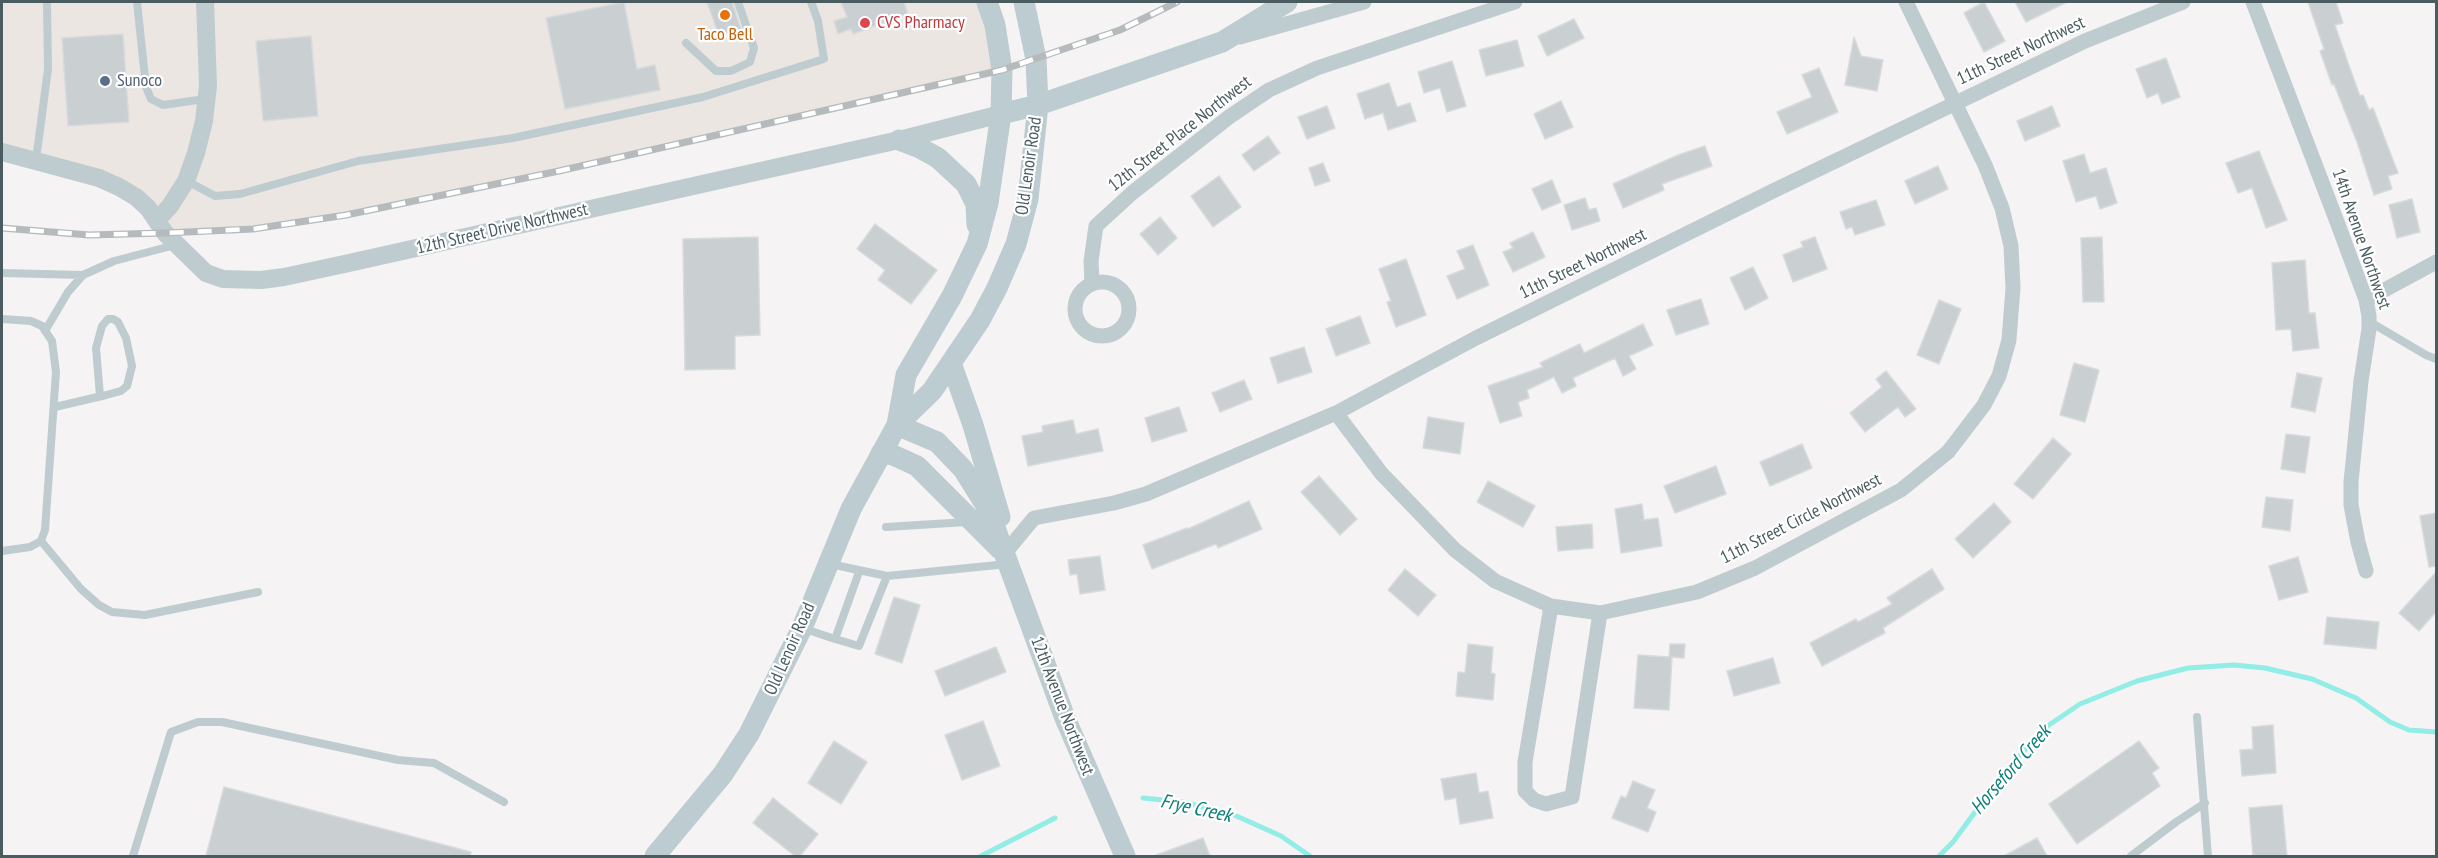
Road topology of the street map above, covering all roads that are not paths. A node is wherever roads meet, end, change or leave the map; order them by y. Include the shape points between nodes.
1 (47, 2) edge
2 (137, 2) edge
3 (205, 2) edge
4 (738, 2) edge
5 (811, 2) edge
6 (987, 2) edge
7 (1024, 2) edge
8 (1287, 2) edge
9 (1364, 2) edge
10 (1515, 2) edge
11 (1906, 2) edge
12 (2183, 2) edge
13 (2253, 2) edge
14 (1222, 42) junction
15 (686, 43) dead end
16 (207, 99) junction
17 (1955, 104) junction
18 (1038, 105) junction
19 (1001, 114) junction
20 (899, 140) junction
21 (2, 152) edge
22 (36, 160) junction
23 (186, 181) junction
24 (157, 220) junction
25 (176, 244) junction
26 (977, 244) junction
27 (2436, 262) edge
28 (2, 273) edge
29 (83, 275) junction
30 (1092, 283) dead end
31 (2366, 300) junction
32 (2, 319) edge
33 (2369, 322) junction
34 (45, 331) junction
35 (2436, 359) edge
36 (951, 363) junction
37 (100, 396) junction
38 (55, 407) junction
39 (1336, 413) junction
40 (897, 425) junction
41 (882, 453) junction
42 (972, 522) junction
43 (886, 527) dead end
44 (41, 541) junction
45 (2, 551) edge
46 (1007, 558) junction
47 (827, 564) junction
48 (2366, 570) dead end
49 (859, 572) junction
50 (887, 576) junction
51 (258, 592) dead end
52 (1551, 606) junction
53 (1600, 613) junction
54 (802, 628) junction
55 (835, 639) junction
56 (2197, 717) dead end
57 (504, 802) dead end
58 (2205, 803) junction
59 (134, 856) edge
60 (655, 856) edge
61 (1125, 856) edge
62 (2131, 856) edge
63 (2208, 856) edge

1 - 22 lane via 48,69
2 - 16 lane via 146,87 151,99 164,105
3 - 16 street
4 - 15 lane via 754,48 750,62 731,71 716,71
5 - 23 lane via 824,59 704,98 513,138 358,162 240,194 215,196
6 - 19 main road, Old Lenoir Road via 1002,70
7 - 18 main road via 1036,59
8 - 14 main road, Old Lenoir Road
9 - 14 street
10 - 30 street, 12th Street Place Northwest via 1317,68 1269,90 1237,111 1096,226
11 - 17 street, 11th Street Circle Northwest
12 - 17 street, 11th Street Northwest via 2085,41
13 - 31 street, 14th Avenue Northwest
14 - 18 main road, Old Lenoir Road
16 - 23 street
17 - 39 street, 11th Street Northwest via 1476,338
17 - 53 street, 11th Street Circle Northwest via 2002,208 2011,246 2012,323 1995,384 1984,405 1948,452 1901,490 1746,572 1697,592
18 - 19 main road, 12th Street Drive Northwest
18 - 36 main road, Old Lenoir Road via 1028,199 1016,244 980,320
19 - 20 street, 12th Street Drive Northwest
19 - 26 main road, Old Lenoir Road via 988,203
20 - 25 street, 12th Street Drive Northwest via 284,277 223,279 206,273
20 - 26 main road via 938,158 966,184 976,204
21 - 22 street, 12th Street Drive Northwest
22 - 24 street, 12th Street Drive Northwest via 119,187 136,197
23 - 24 street
24 - 25 street, 12th Street Drive Northwest
25 - 29 lane via 114,261
26 - 40 main road, Old Lenoir Road via 906,375
27 - 31 street
28 - 29 lane
29 - 34 lane
31 - 33 street, 14th Avenue Northwest
32 - 34 lane via 31,321
33 - 35 lane
33 - 48 street, 14th Avenue Northwest via 2351,482 2351,505
34 - 38 lane via 52,341 57,372
36 - 40 main road, Old Lenoir Road via 932,391
36 - 46 main road, 12th Avenue Northwest via 998,506
37 - 37 lane via 121,391 130,380 132,366 126,338 113,319 102,326 96,348
37 - 38 lane
38 - 44 lane
39 - 46 street, 11th Street Northwest via 1146,494 1034,518
39 - 52 street, 11th Street Circle Northwest via 1381,473 1455,550 1495,581
40 - 41 main road, Old Lenoir Road
40 - 46 main road, 12th Avenue Northwest via 937,442 963,469 988,509
41 - 42 main road, 12th Avenue Northwest via 917,466
41 - 47 main road, Old Lenoir Road via 851,508
42 - 43 lane
42 - 46 main road, 12th Avenue Northwest
44 - 45 lane via 30,547
44 - 51 lane via 81,590 112,612 145,615
46 - 50 lane
46 - 61 main road, 12th Avenue Northwest via 1065,718
47 - 49 lane
47 - 54 main road, Old Lenoir Road
49 - 50 lane
49 - 55 lane
50 - 55 lane via 859,646
52 - 53 street, 11th Street Circle Northwest
52 - 53 street via 1525,762 1525,791 1546,804 1572,797
54 - 55 lane
54 - 60 main road, Old Lenoir Road via 749,734 723,774
56 - 58 lane
57 - 59 lane via 434,764 398,760 222,722 198,722 171,732
58 - 62 lane
58 - 63 lane

